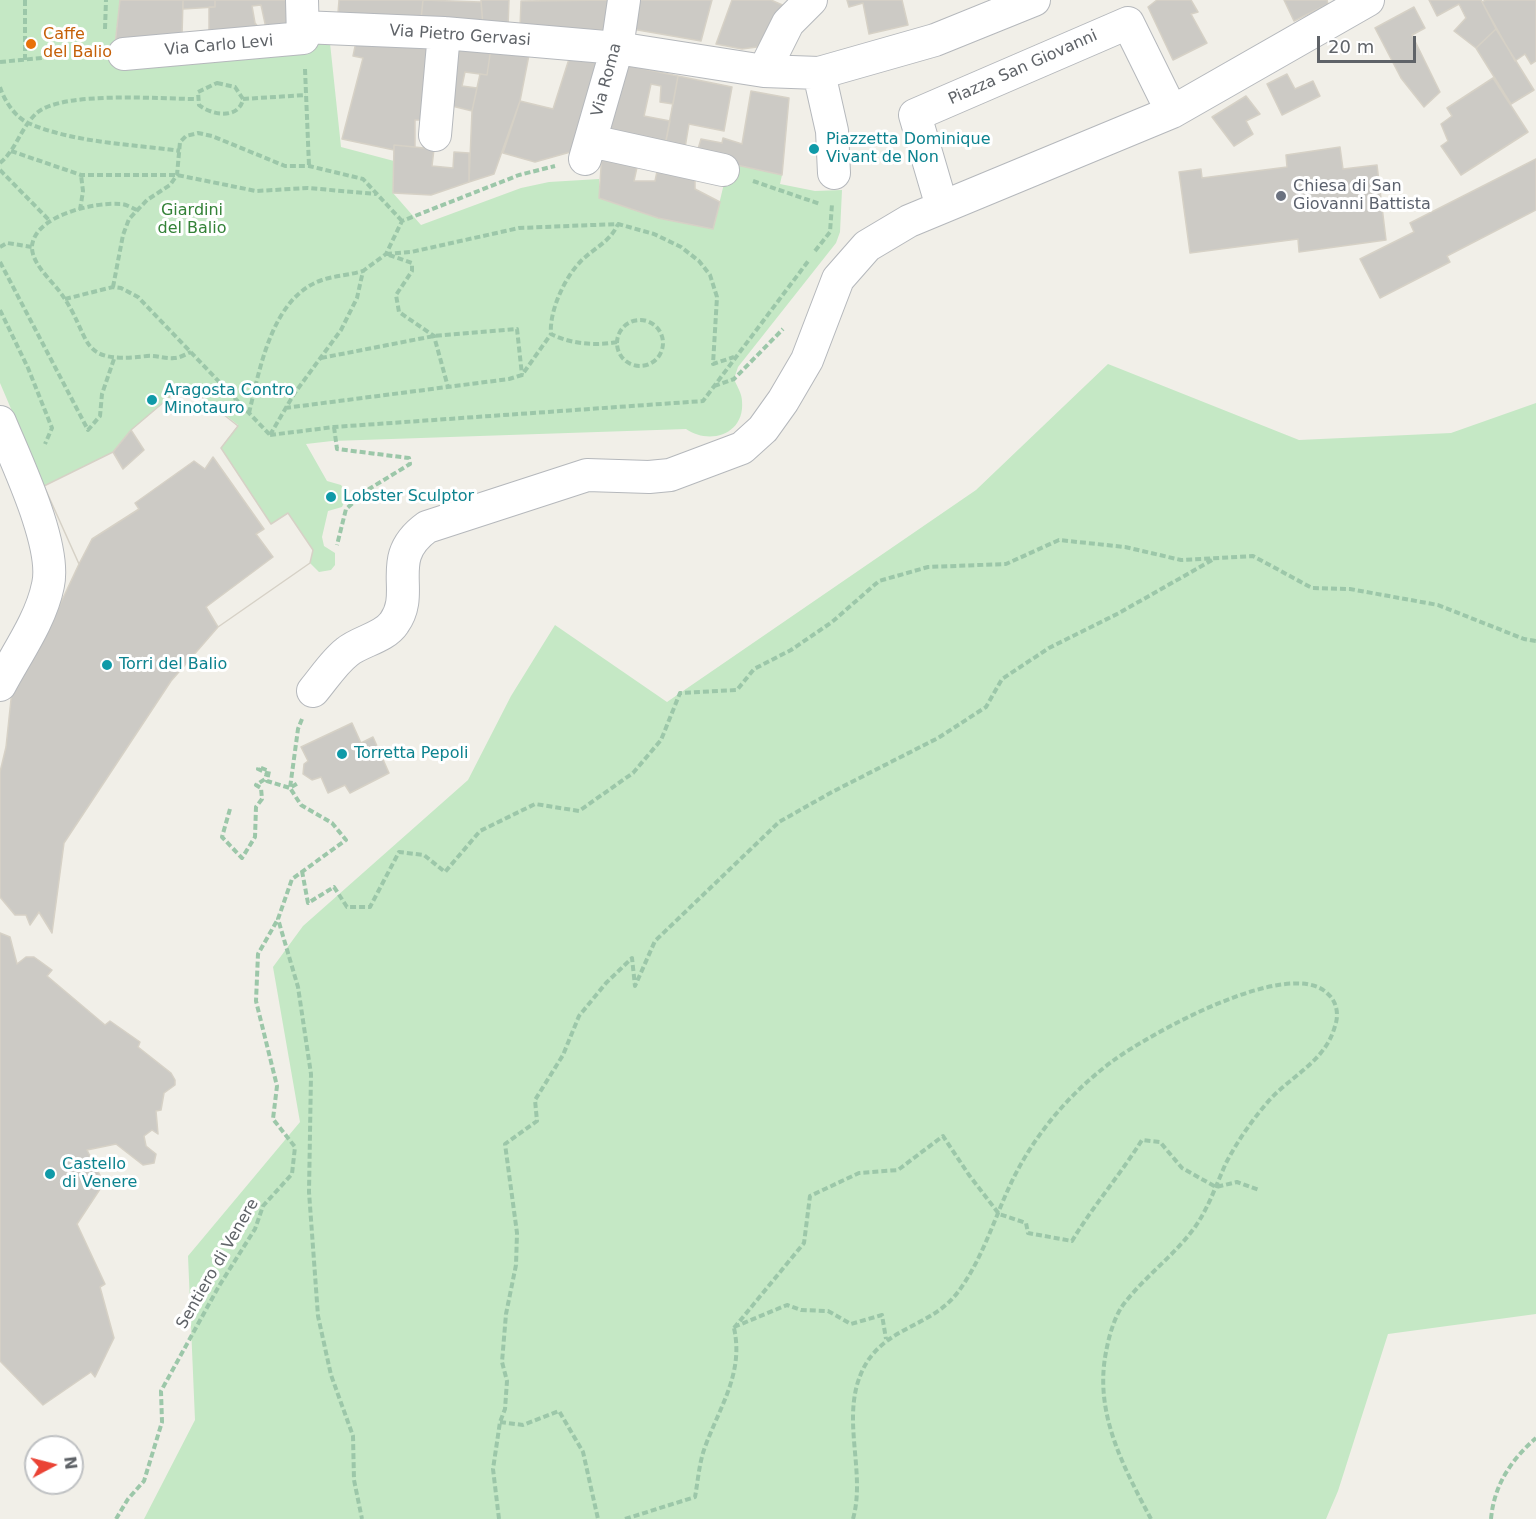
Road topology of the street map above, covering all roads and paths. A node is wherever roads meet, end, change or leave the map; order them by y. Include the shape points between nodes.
1 (25, 0) edge
2 (106, 0) edge
3 (624, 0) edge
4 (811, 0) edge
5 (1034, 0) edge
6 (1368, 0) edge
7 (302, 22) edge
8 (444, 33) junction
9 (111, 45) junction
10 (618, 48) junction
11 (25, 60) junction
12 (0, 62) edge
13 (764, 71) junction
14 (819, 73) junction
15 (0, 87) edge
16 (306, 95) junction
17 (197, 99) junction
18 (243, 99) junction
19 (1182, 106) junction
20 (26, 122) junction
21 (435, 135) dead end
22 (11, 150) junction
23 (588, 150) junction
24 (180, 151) junction
25 (0, 162) edge
26 (309, 166) junction
27 (0, 170) edge
28 (723, 170) joint
29 (834, 173) joint
30 (81, 175) junction
31 (177, 175) junction
32 (376, 194) junction
33 (942, 207) junction
34 (832, 208) junction
35 (80, 210) junction
36 (137, 210) junction
37 (49, 220) junction
38 (402, 221) junction
39 (618, 224) junction
40 (0, 247) edge
41 (32, 247) junction
42 (386, 254) junction
43 (0, 262) edge
44 (363, 271) junction
45 (112, 287) junction
46 (65, 299) junction
47 (0, 310) edge
48 (550, 334) junction
49 (434, 336) junction
50 (617, 342) junction
51 (191, 352) junction
52 (736, 357) junction
53 (321, 358) junction
54 (114, 359) junction
55 (522, 375) junction
56 (448, 387) junction
57 (285, 408) junction
58 (249, 413) junction
59 (0, 422) edge
60 (334, 427) junction
61 (270, 435) junction
62 (19, 470) junction
63 (337, 545) dead end
64 (1215, 558) junction
65 (1536, 641) edge
66 (0, 684) edge
67 (313, 691) joint
68 (298, 783) dead end
69 (290, 788) junction
70 (230, 809) dead end
71 (302, 871) junction
72 (278, 919) junction
73 (1216, 1187) junction
74 (1259, 1190) dead end
75 (999, 1214) junction
76 (734, 1328) junction
77 (886, 1339) junction
78 (500, 1422) junction
79 (1536, 1438) edge
80 (116, 1519) edge
81 (362, 1519) edge
82 (499, 1519) edge
83 (598, 1519) edge
84 (625, 1519) edge
85 (854, 1519) edge
86 (1150, 1519) edge
87 (1491, 1519) edge

1 - 11 path
2 - 9 path
3 - 10 street, Via Roma
4 - 13 street via 788,23
5 - 14 street, Via Pietro Gervasi via 935,40
6 - 19 street
7 - 8 street, Via Pietro Gervasi
7 - 9 street, Via Carlo Levi
7 - 16 path
8 - 10 street, Via Pietro Gervasi
8 - 21 street
9 - 11 path
10 - 13 street, Via Pietro Gervasi
10 - 23 street, Via Roma
11 - 12 path
13 - 14 street, Via Pietro Gervasi
14 - 29 street via 832,131
15 - 20 path via 13,110
16 - 18 path
16 - 26 path
17 - 18 path via 206,111 218,114 228,114
17 - 18 path via 198,92 217,83 235,87
17 - 20 path via 70,100 41,110
19 - 33 street
19 - 33 street, Piazza San Giovanni via 1128,23 915,115
20 - 22 path
20 - 24 path via 79,137
22 - 25 path
22 - 30 path
23 - 28 street
23 - 38 path
24 - 26 path via 180,142 198,133 285,166
24 - 31 path
26 - 32 path via 363,179
27 - 37 path
28 - 34 path
29 - 34 path
30 - 31 path
30 - 35 path
31 - 32 path via 256,191 308,188
31 - 36 path
32 - 38 path
33 - 67 street via 867,246 837,279 807,360 763,429 742,448 670,475 587,475 427,527 407,549 402,566 401,608 394,624 345,652
34 - 52 path via 830,232
35 - 36 path via 122,204
35 - 37 path
36 - 45 path via 123,235
37 - 41 path via 41,227
38 - 42 path
39 - 42 path via 519,228
39 - 48 path via 615,232 580,262 553,308
39 - 52 path via 654,234 699,261 710,276 717,297 713,364
40 - 41 path via 7,243
41 - 46 path via 40,267
42 - 44 path
42 - 49 path via 412,262 412,271 396,295 399,312
43 - 54 path via 88,430 100,416 102,394
44 - 53 path via 357,298
44 - 58 path via 322,280 304,289 286,307 259,372
45 - 46 path
45 - 51 path via 138,297
46 - 54 path via 88,343 98,355
47 - 62 path via 52,428 43,449
48 - 50 path via 585,343
48 - 55 path
49 - 53 path
49 - 55 path via 517,329
49 - 56 path
50 - 50 path via 620,355 630,364 642,367 655,362 662,351 663,338 657,326 645,320 632,321 621,329
51 - 54 path via 174,358 156,355
51 - 58 path
52 - 60 path via 703,401
53 - 57 path
55 - 56 path
56 - 57 path
57 - 61 path
58 - 61 path
59 - 62 street
60 - 61 path
60 - 63 path via 338,449 410,458 410,465 369,489 346,509
62 - 66 street via 43,536 49,582 42,608
64 - 65 path via 1254,556 1312,588 1350,589 1438,605
64 - 71 path via 1181,560 1125,547 1059,540 1006,564 928,567 879,581 832,622 754,669 737,690 680,693 661,740 633,773 579,811 535,804 480,831 445,872 424,855 399,852 370,907 346,907 334,887 308,903
64 - 78 path via 1049,648 1002,679 987,707 938,738 779,822 655,941 635,986 632,958 606,983 579,1016 562,1055 535,1100 537,1121 505,1144 517,1233 502,1362 507,1381 505,1409
67 - 69 path via 298,729
68 - 69 path
69 - 70 path via 267,781 269,771 259,767 267,773 255,787 261,788 262,800 256,807 255,837 242,858 222,837
69 - 71 path via 301,805 332,823 346,840
71 - 72 path, Sentiero di Venere via 292,879
72 - 80 path, Sentiero di Venere via 258,954 256,1001 277,1086 273,1119 295,1147 292,1174 263,1206 255,1230 161,1391 162,1422 144,1481
72 - 81 path via 298,987 311,1074 309,1192 318,1316 332,1375 353,1436 354,1480
73 - 74 path via 1237,1182
73 - 75 path via 1182,1168 1160,1143 1142,1140 1072,1241 1028,1233 1026,1224
73 - 75 path via 1248,1126 1274,1094 1327,1047 1337,1023 1336,1005 1327,992 1312,984 1290,982 1202,1008 1119,1056 1051,1117 1014,1177
73 - 86 path via 1194,1229 1120,1309 1102,1371 1104,1406 1117,1451
75 - 76 path via 943,1136 898,1170 859,1173 810,1196 804,1243
75 - 77 path via 991,1236 957,1294 931,1315
76 - 77 path via 787,1305 828,1311 851,1324 882,1315
76 - 84 path via 738,1349 729,1389 704,1449 695,1497
77 - 85 path via 867,1361 857,1384 853,1410 858,1504
78 - 82 path via 493,1469
78 - 83 path via 523,1425 559,1411 583,1452
79 - 87 path via 1515,1456 1502,1478

